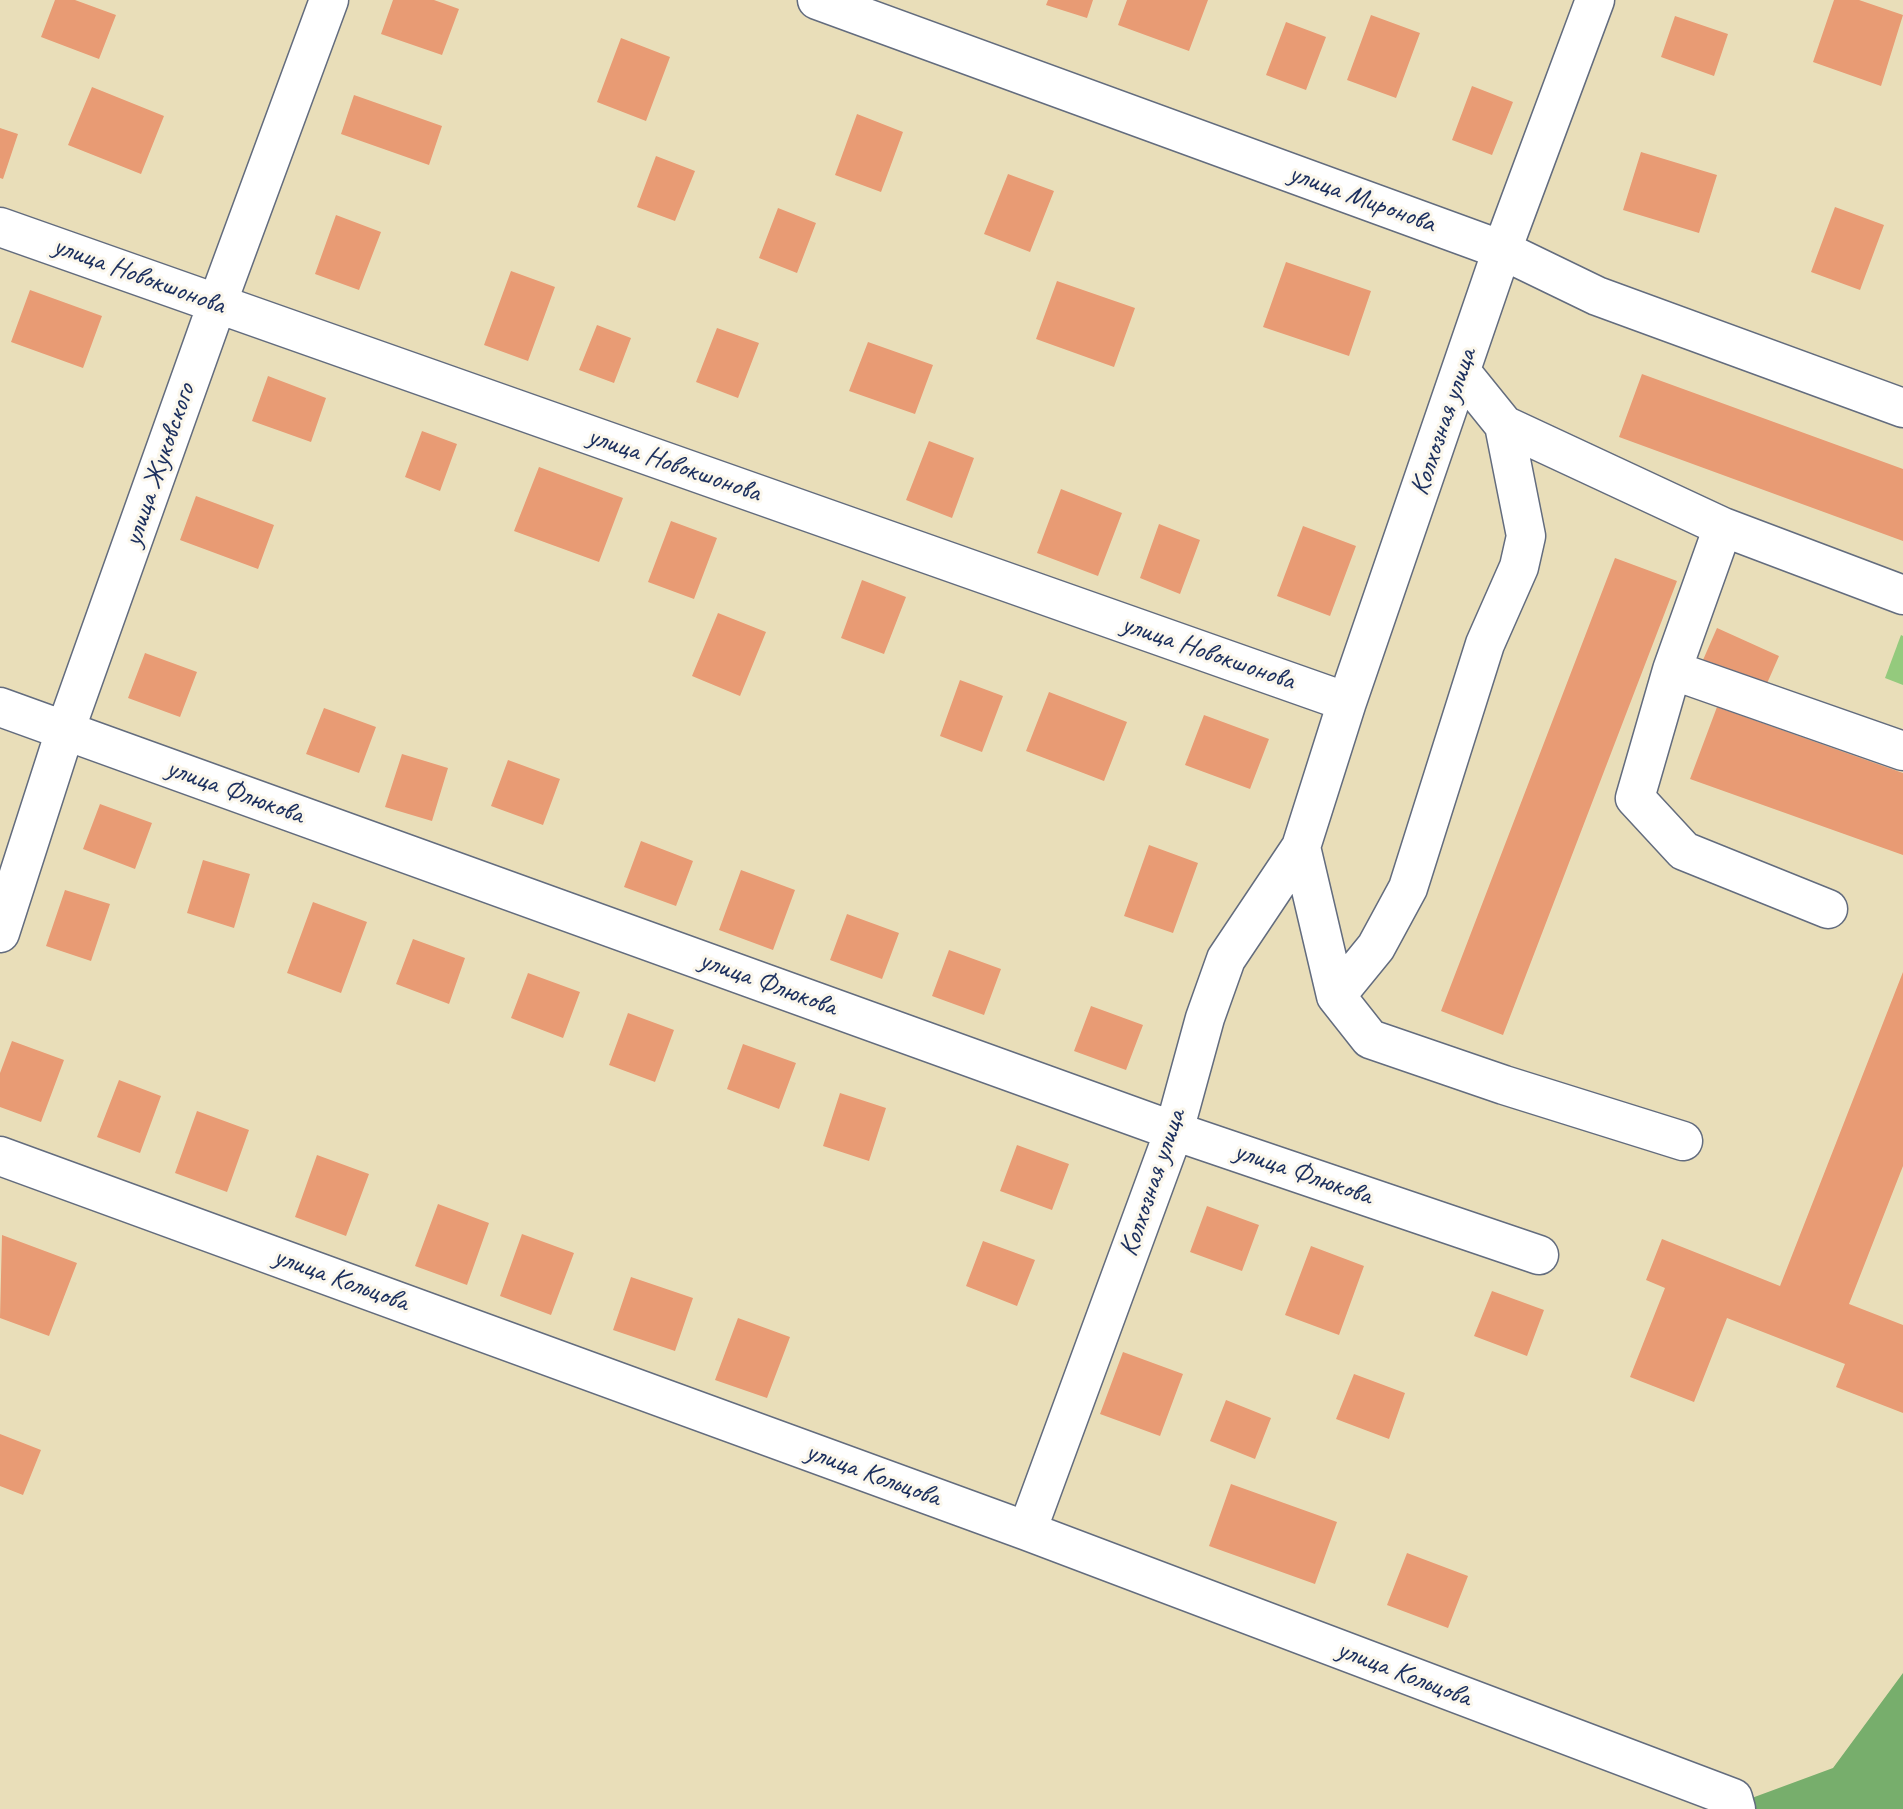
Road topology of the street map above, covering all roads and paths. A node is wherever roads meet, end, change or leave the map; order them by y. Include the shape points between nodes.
1 (329, 0) edge
2 (817, 0) edge
3 (1595, 0) edge
4 (0, 226) edge
5 (1502, 250) junction
6 (217, 304) junction
7 (1462, 373) junction
8 (1903, 408) edge
9 (1504, 425) junction
10 (1723, 527) junction
11 (1903, 595) edge
12 (1672, 670) junction
13 (1347, 702) junction
14 (0, 707) edge
15 (65, 731) junction
16 (1903, 751) edge
17 (1301, 846) junction
18 (1829, 909) dead end
19 (0, 933) edge
20 (1336, 996) junction
21 (1174, 1130) junction
22 (1683, 1141) dead end
23 (0, 1156) edge
24 (1539, 1255) dead end
25 (1027, 1531) junction
26 (1736, 1809) edge

1 - 6 street, улица Жуковского
2 - 5 street, улица Миронова
3 - 5 street, Колхозная улица
4 - 6 street, улица Новокшонова
5 - 7 street, Колхозная улица
5 - 8 street, улица Миронова via 1597,296
6 - 13 street, улица Новокшонова
6 - 15 street, улица Жуковского
7 - 9 street
7 - 13 street, Колхозная улица
9 - 10 street
9 - 20 street via 1524,524 1519,567 1485,644 1408,888 1376,947
10 - 11 street
10 - 12 street
12 - 16 street
12 - 18 street via 1635,798 1684,851
13 - 17 street, Колхозная улица
14 - 15 street, улица Флюкова
15 - 19 street, улица Жуковского
15 - 21 street, улица Флюкова
17 - 20 street
17 - 21 street, Колхозная улица via 1226,960
20 - 22 street via 1370,1039
21 - 24 street, улица Флюкова
21 - 25 street, Колхозная улица
23 - 25 street, улица Кольцова
25 - 26 street, улица Кольцова via 1734,1798

